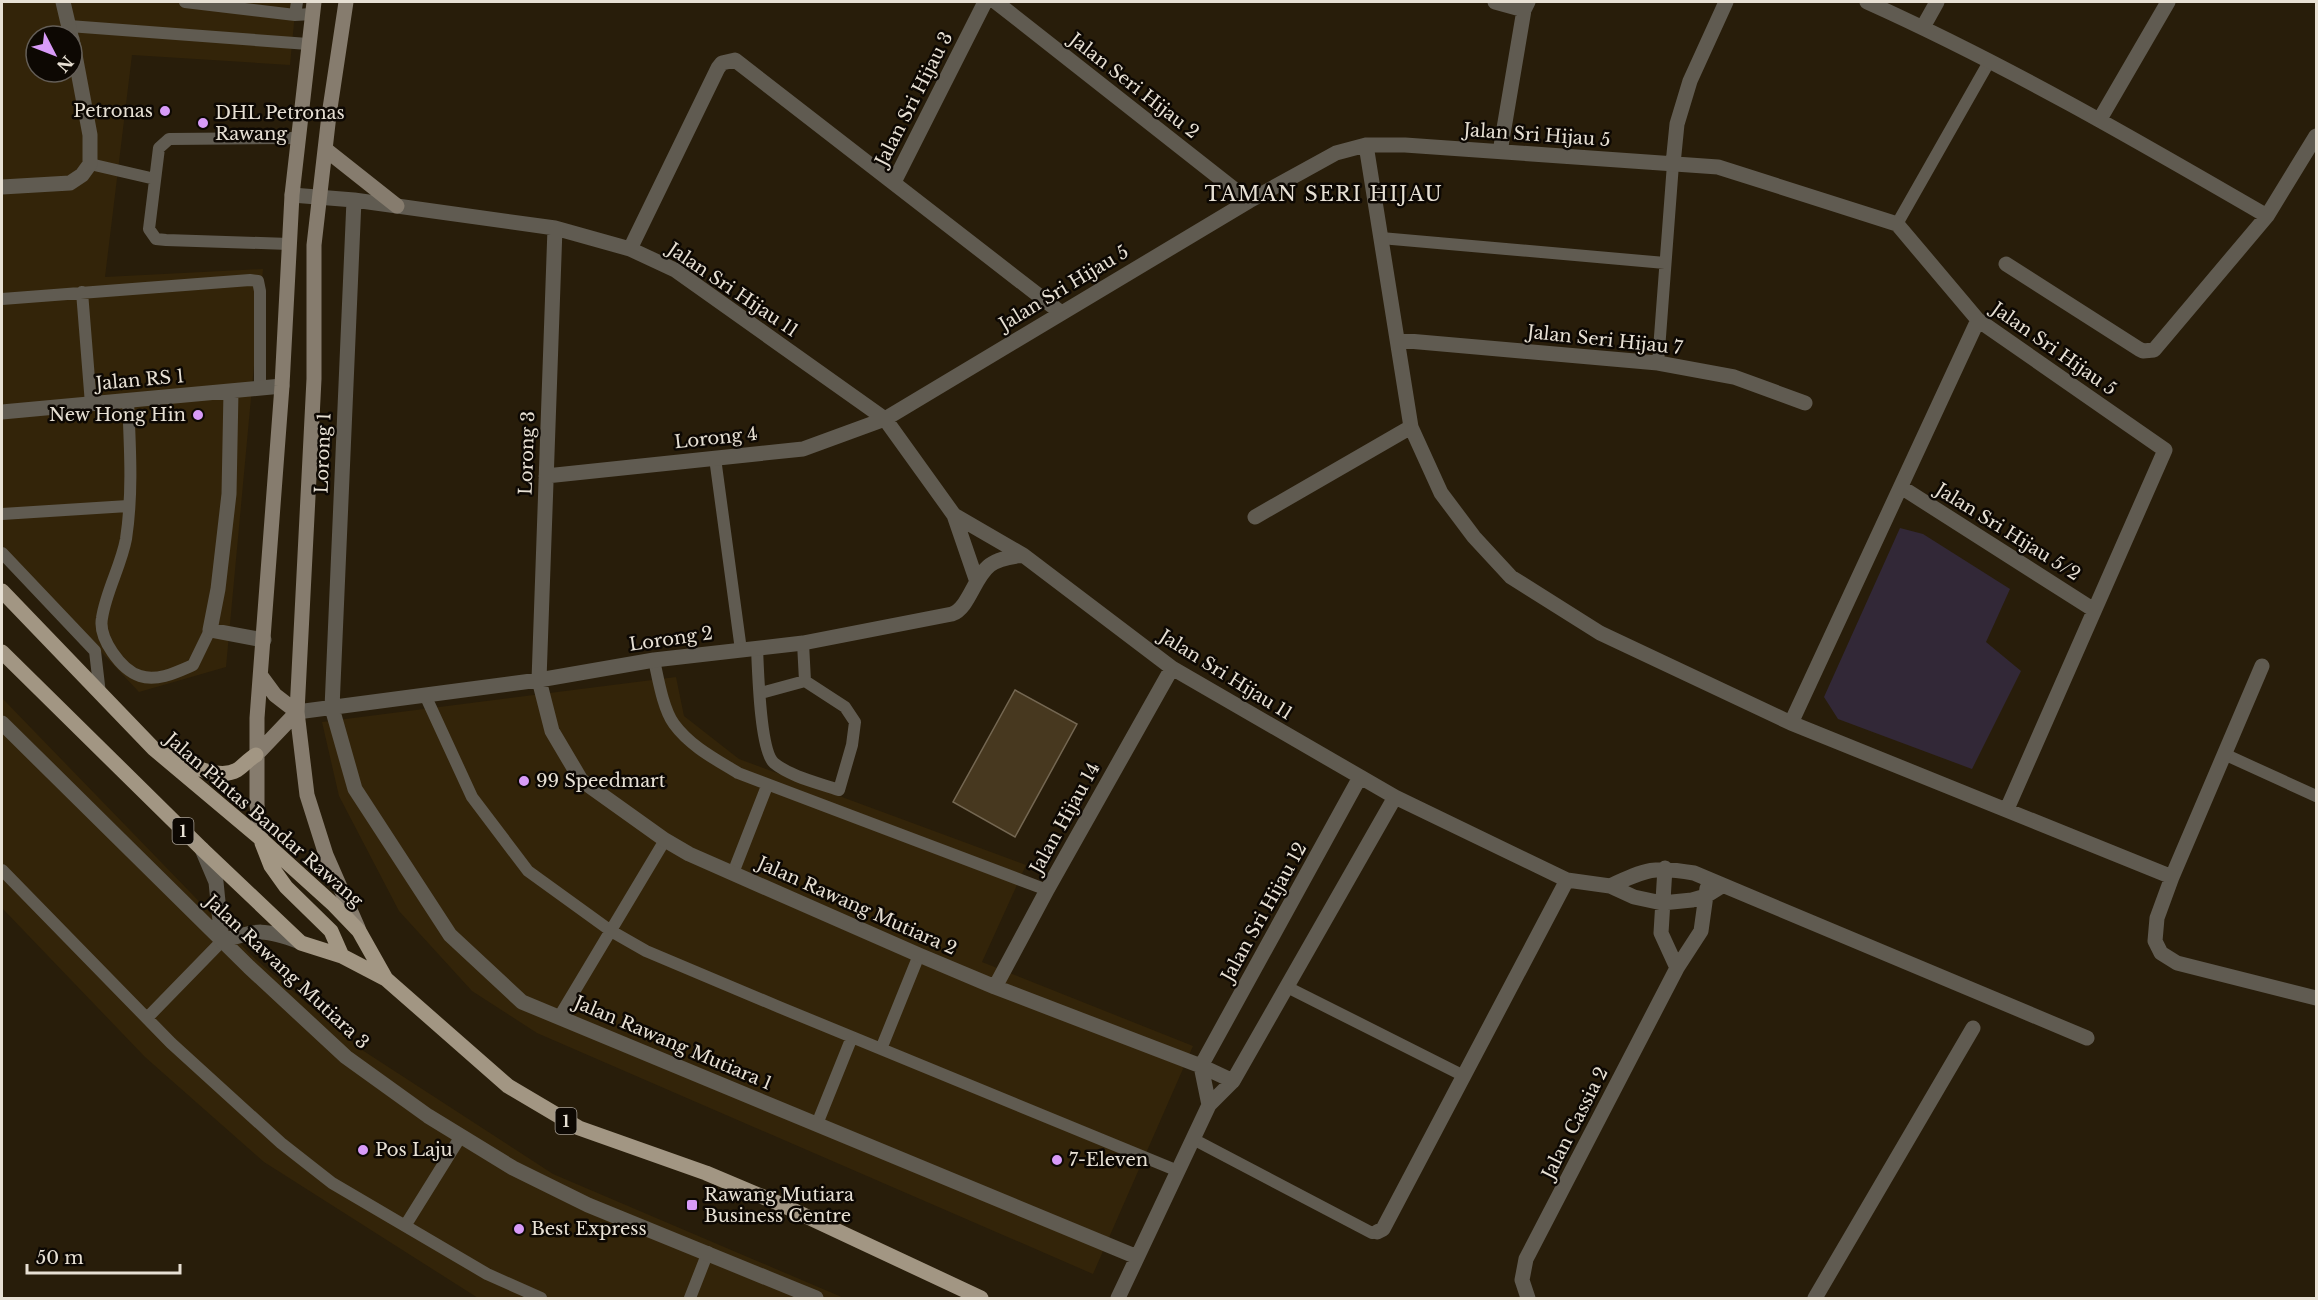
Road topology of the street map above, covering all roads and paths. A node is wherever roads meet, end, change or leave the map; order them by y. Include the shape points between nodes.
1 (63, 2) edge
2 (185, 2) edge
3 (297, 2) edge
4 (346, 2) edge
5 (985, 2) edge
6 (996, 2) edge
7 (1495, 2) edge
8 (1726, 2) edge
9 (1868, 2) edge
10 (1937, 2) edge
11 (2168, 2) edge
12 (1526, 6) edge
13 (313, 8) edge
14 (295, 15) junction
15 (68, 24) edge
16 (1923, 27) junction
17 (84, 35) edge
18 (308, 44) junction
19 (1989, 62) junction
20 (80, 84) edge
21 (2100, 119) junction
22 (2316, 136) edge
23 (297, 138) junction
24 (1366, 145) junction
25 (325, 149) junction
26 (1500, 152) junction
27 (90, 164) junction
28 (1673, 164) junction
29 (155, 179) junction
30 (894, 182) junction
31 (2, 187) edge
32 (292, 195) junction
33 (319, 197) junction
34 (354, 200) junction
35 (1248, 201) junction
36 (397, 206) junction
37 (2267, 216) junction
38 (1898, 224) junction
39 (555, 228) junction
40 (1381, 238) junction
41 (289, 244) junction
42 (630, 249) junction
43 (1665, 263) junction
44 (2006, 264) dead end
45 (81, 292) junction
46 (2, 299) edge
47 (1060, 312) junction
48 (1978, 320) junction
49 (1397, 340) junction
50 (1658, 363) junction
51 (282, 386) junction
52 (260, 389) junction
53 (231, 391) junction
54 (128, 401) junction
55 (1804, 403) dead end
56 (91, 404) junction
57 (2, 412) edge
58 (885, 418) junction
59 (1411, 428) junction
60 (715, 458) junction
61 (546, 476) junction
62 (1901, 487) junction
63 (128, 506) junction
64 (2, 514) edge
65 (954, 515) junction
66 (1255, 517) dead end
67 (2, 553) edge
68 (1023, 555) junction
69 (976, 579) junction
70 (2, 591) edge
71 (2094, 610) junction
72 (210, 630) junction
73 (264, 640) junction
74 (803, 643) junction
75 (757, 648) junction
76 (741, 650) junction
77 (2, 652) edge
78 (654, 660) junction
79 (2262, 666) dead end
80 (1172, 668) junction
81 (261, 676) junction
82 (538, 680) junction
83 (805, 681) junction
84 (761, 693) junction
85 (100, 694) junction
86 (425, 695) junction
87 (332, 708) junction
88 (297, 712) junction
89 (2, 723) edge
90 (1791, 723) junction
91 (154, 749) junction
92 (2224, 754) junction
93 (256, 755) junction
94 (1360, 777) junction
95 (767, 786) junction
96 (2316, 796) edge
97 (1395, 797) junction
98 (2007, 809) junction
99 (261, 839) junction
100 (665, 840) junction
101 (202, 849) junction
102 (1665, 868) junction
103 (2, 870) edge
104 (734, 873) junction
105 (2172, 877) junction
106 (1707, 878) junction
107 (1567, 880) junction
108 (1610, 886) junction
109 (1722, 886) junction
110 (1047, 890) junction
111 (1706, 896) junction
112 (1662, 903) junction
113 (359, 931) junction
114 (610, 931) junction
115 (222, 940) junction
116 (302, 943) junction
117 (919, 955) junction
118 (342, 956) junction
119 (1677, 968) junction
120 (387, 979) junction
121 (995, 987) junction
122 (1287, 987) junction
123 (2316, 998) edge
124 (559, 1017) junction
125 (147, 1018) junction
126 (1973, 1028) dead end
127 (852, 1037) junction
128 (2087, 1038) dead end
129 (881, 1049) junction
130 (1201, 1066) junction
131 (1464, 1076) junction
132 (1233, 1081) junction
133 (1209, 1105) junction
134 (817, 1124) junction
135 (461, 1136) junction
136 (1193, 1139) junction
137 (1178, 1171) junction
138 (405, 1226) junction
139 (1377, 1232) joint
140 (708, 1252) junction
141 (1137, 1257) junction
142 (541, 1299) edge
143 (690, 1299) edge
144 (816, 1299) edge
145 (981, 1299) edge
146 (1118, 1299) edge
147 (1528, 1299) edge
148 (1815, 1299) edge

1 - 15 street
2 - 14 lane
3 - 14 lane
4 - 25 street
5 - 30 street, Jalan Sri Hijau 3
6 - 35 street, Jalan Seri Hijau 2
7 - 12 street
8 - 28 street via 1690,81 1677,124
9 - 16 street
10 - 16 street
11 - 21 street
12 - 26 street
13 - 14 lane
13 - 18 street
16 - 19 street
17 - 18 lane
18 - 23 street
19 - 21 street
19 - 38 lane
20 - 27 street via 90,135
21 - 37 street
22 - 37 street
23 - 29 lane via 169,139 159,148
23 - 32 street
24 - 26 street, Jalan Sri Hijau 5
24 - 35 street, Jalan Sri Hijau 5 via 1336,153
24 - 40 street
25 - 33 street
25 - 36 street
26 - 28 street, Jalan Sri Hijau 5
27 - 29 lane
27 - 31 street via 70,183
28 - 38 street, Jalan Sri Hijau 5 via 1718,167
28 - 43 lane
29 - 41 lane via 149,229 156,239
30 - 42 street via 741,63 728,60 718,68
30 - 47 street
32 - 33 street, Jalan Sri Hijau 11
32 - 41 street
33 - 34 street, Jalan Sri Hijau 11
33 - 88 street
34 - 36 street, Jalan Sri Hijau 11
34 - 87 street, Lorong 1
35 - 47 street, Jalan Sri Hijau 5
36 - 39 street, Jalan Sri Hijau 11
37 - 44 street via 2158,346 2149,351 2139,349
38 - 48 street, Jalan Sri Hijau 5
39 - 42 street, Jalan Sri Hijau 11
39 - 61 street, Lorong 3
40 - 43 lane
40 - 49 street
41 - 51 street
42 - 58 street, Jalan Sri Hijau 11 via 675,270
43 - 50 lane
45 - 46 lane
45 - 52 lane via 258,281
45 - 56 lane
47 - 58 street, Jalan Sri Hijau 5
48 - 62 street
48 - 71 street, Jalan Sri Hijau 5 via 2165,450
49 - 50 street, Jalan Seri Hijau 7
49 - 59 street
50 - 55 street, Jalan Seri Hijau 7 via 1734,377
51 - 52 street, Jalan RS 1
51 - 73 street
52 - 53 street, Jalan RS 1
53 - 54 street, Jalan RS 1
53 - 72 street via 229,495
54 - 56 street, Jalan RS 1
54 - 63 lane
56 - 57 street, Jalan RS 1
58 - 60 street, Lorong 4 via 803,449
58 - 65 street, Jalan Sri Hijau 11
59 - 66 street
59 - 90 street via 1441,493 1510,577 1600,633
60 - 61 street, Lorong 4
60 - 76 lane
61 - 82 street, Lorong 3
62 - 71 street, Jalan Sri Hijau 5/2
62 - 90 street
63 - 64 lane
63 - 72 lane via 126,540 101,621 106,644 140,676 163,677 193,665
65 - 68 street, Jalan Sri Hijau 11
65 - 69 street, Jalan Sri Hijau 11
67 - 85 lane via 95,651
68 - 69 street, Lorong 2 via 990,565
68 - 80 street, Jalan Sri Hijau 11
69 - 74 street, Lorong 2 via 961,609 955,613
70 - 85 main road, Jalan Pintas Bandar Rawang / 1
71 - 98 street
72 - 73 street
73 - 81 street
74 - 75 street, Lorong 2
74 - 83 lane
75 - 76 street, Lorong 2
75 - 84 lane
76 - 78 street, Lorong 2
77 - 101 main road, 1
78 - 82 street, Lorong 2
78 - 95 lane via 673,723 699,748
79 - 92 street
80 - 94 street, Jalan Sri Hijau 11
80 - 110 street, Jalan Hijau 14
81 - 88 street via 275,695
81 - 93 street
82 - 86 street, Lorong 2
82 - 100 street, Jalan Rawang Mutiara 2 via 552,731 581,780
83 - 84 lane
83 - 84 lane via 845,707 855,722 839,790 773,762 765,745
85 - 91 main road, Jalan Pintas Bandar Rawang / 1
86 - 87 street, Lorong 2
86 - 114 lane via 472,797 528,871
87 - 88 street, Lorong 2
87 - 124 street, Jalan Rawang Mutiara 1 via 355,789 450,935 522,1002
88 - 93 street
88 - 113 street via 307,795 326,855
89 - 115 street, Jalan Rawang Mutiara 3
90 - 98 street
91 - 93 main road via 216,773 236,770
91 - 99 main road, Jalan Pintas Bandar Rawang / 1
92 - 96 lane
92 - 105 street
93 - 99 street
94 - 97 street, Jalan Sri Hijau 11
94 - 130 street, Jalan Sri Hijau 12
95 - 104 lane
95 - 110 lane
97 - 107 street, Jalan Sri Hijau 11
97 - 122 street
98 - 105 street
99 - 113 main road, Jalan Pintas Bandar Rawang / 1
99 - 118 main road via 271,866 286,887 331,932
100 - 104 street, Jalan Rawang Mutiara 2
100 - 114 lane
101 - 115 street via 216,882
101 - 116 main road, 1
102 - 106 street
102 - 108 street via 1639,873
102 - 112 street
103 - 125 lane
104 - 117 street, Jalan Rawang Mutiara 2
105 - 123 street via 2157,918 2155,941 2161,953 2177,963
106 - 109 street
106 - 111 street, Jalan Cassia 2
107 - 108 street, Jalan Sri Hijau 11
107 - 131 street
108 - 112 street, Jalan Sri Hijau 11
109 - 111 street
109 - 128 street
110 - 121 street, Jalan Hijau 14
111 - 112 street, Jalan Sri Hijau 11
111 - 119 street, Jalan Cassia 2 via 1701,931
112 - 119 street via 1661,933
113 - 120 main road, Jalan Pintas Bandar Rawang / 1
114 - 124 lane
114 - 127 lane via 646,951
115 - 116 street via 249,932 274,932
115 - 125 lane
115 - 135 street, Jalan Rawang Mutiara 3 via 346,1057
116 - 118 main road, 1
117 - 121 street, Jalan Rawang Mutiara 2
117 - 129 lane
118 - 120 main road, 1
119 - 147 street, Jalan Cassia 2 via 1526,1259 1522,1280
120 - 145 main road, 1 via 508,1086 579,1128 780,1204
121 - 130 street, Jalan Rawang Mutiara 2
122 - 131 lane
122 - 132 street
124 - 134 street, Jalan Rawang Mutiara 1
125 - 138 lane via 281,1143 332,1183
126 - 148 street
127 - 129 lane
127 - 134 lane
129 - 137 lane
130 - 132 street, Jalan Rawang Mutiara 2
130 - 133 street
131 - 139 street via 1383,1229
132 - 133 street
133 - 136 street
134 - 141 street, Jalan Rawang Mutiara 1
135 - 138 lane
135 - 140 street, Jalan Rawang Mutiara 3 via 513,1168 588,1205
136 - 137 street
136 - 139 lane via 1371,1233
137 - 141 street
138 - 142 lane via 487,1274
140 - 143 lane
140 - 144 street, Jalan Rawang Mutiara 3
141 - 146 street

